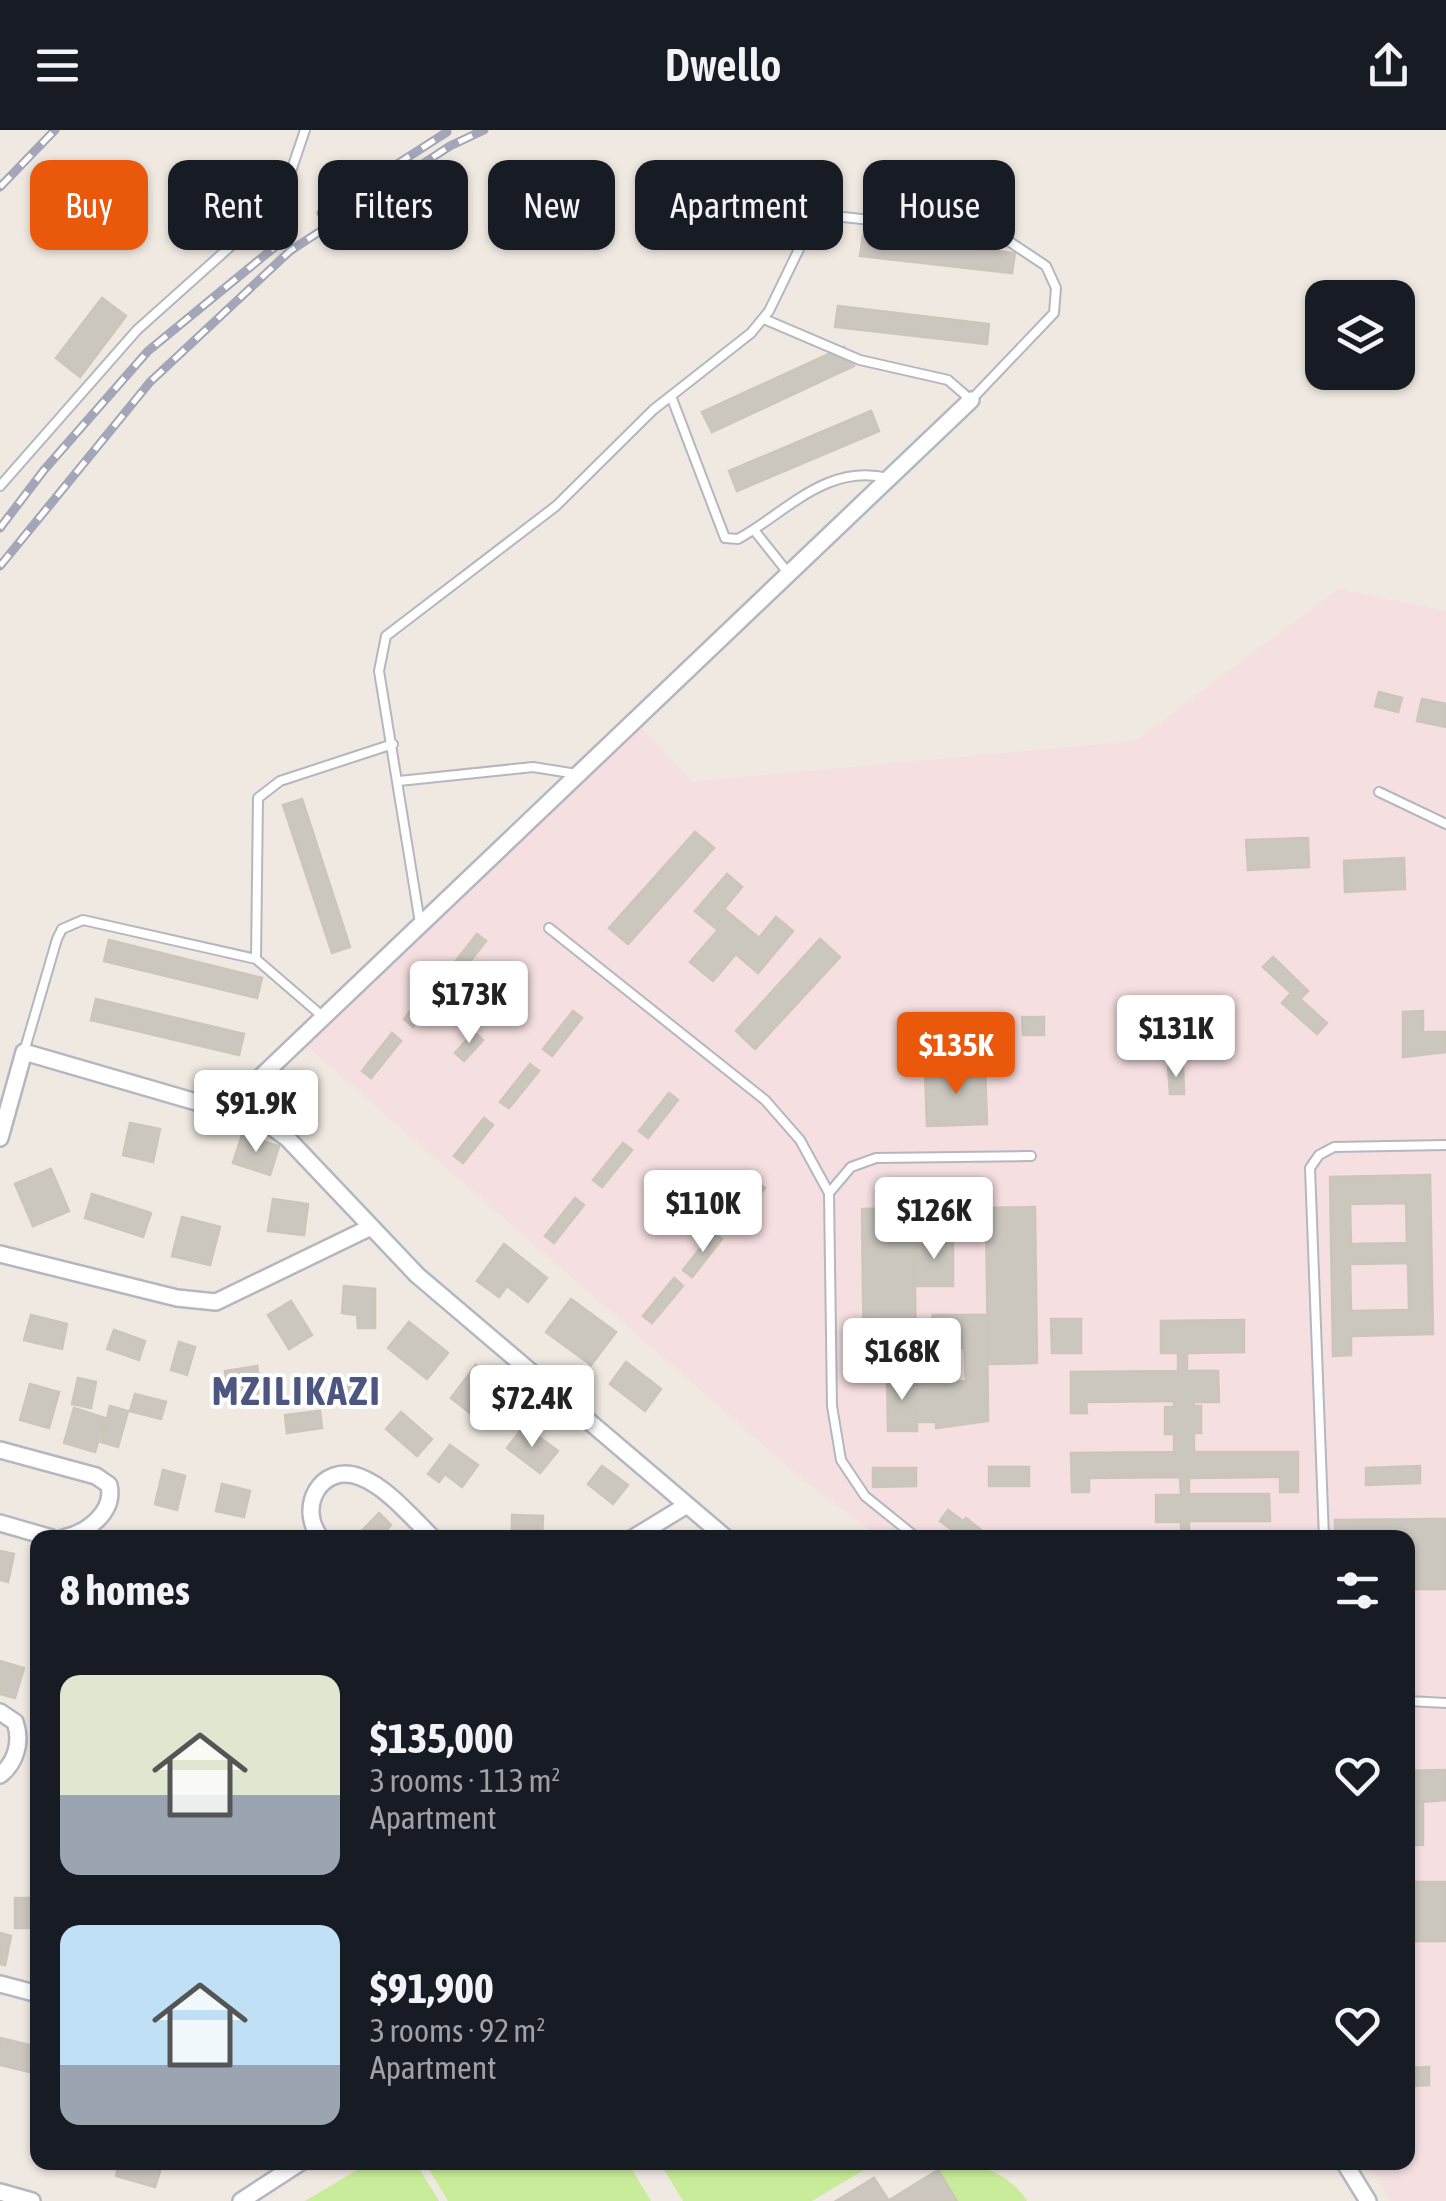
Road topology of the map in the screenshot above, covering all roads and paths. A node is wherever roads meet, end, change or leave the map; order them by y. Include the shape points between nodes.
1 (305, 130) edge
2 (764, 319) junction
3 (670, 396) junction
4 (971, 400) junction
5 (888, 478) junction
6 (0, 486) edge
7 (754, 530) junction
8 (789, 574) junction
9 (393, 744) junction
10 (578, 774) junction
11 (399, 781) junction
12 (1379, 792) dead end
13 (1446, 824) edge
14 (420, 923) junction
15 (549, 928) dead end
16 (256, 959) junction
17 (321, 1015) junction
18 (24, 1052) junction
19 (227, 1109) junction
20 (0, 1138) edge
21 (1446, 1145) edge
22 (1032, 1156) dead end
23 (829, 1193) junction
24 (369, 1228) junction
25 (0, 1254) edge
26 (0, 1450) edge
27 (687, 1506) junction
28 (0, 1524) edge
29 (84, 1530) edge
30 (317, 1530) edge
31 (424, 1530) edge
32 (647, 1530) edge
33 (716, 1530) edge
34 (908, 1530) edge
35 (1324, 1530) edge
36 (30, 1532) edge
37 (1415, 1701) edge
38 (1446, 1702) edge
39 (0, 1712) edge
40 (0, 1775) edge
41 (0, 1984) edge
42 (30, 1992) edge
43 (289, 2170) edge
44 (1349, 2170) edge
45 (0, 2192) edge
46 (32, 2201) edge
47 (241, 2201) edge
48 (1368, 2201) edge

1 - 6 lane via 286,186 270,210 124,344
2 - 3 lane
2 - 4 lane via 860,360 948,380
2 - 4 lane via 816,214 998,234 1046,266 1054,313
3 - 7 lane via 720,533 731,540
3 - 9 lane via 556,506 386,636 379,671
4 - 5 street
5 - 7 lane via 857,473 830,481
5 - 8 street
7 - 8 lane
8 - 10 street
9 - 11 lane
9 - 16 lane via 280,780 258,798
10 - 11 lane via 533,767
10 - 14 street
11 - 14 lane
12 - 13 lane
14 - 17 street
15 - 23 lane via 765,1100 800,1140
16 - 17 lane
16 - 18 lane via 84,920 70,923 57,939
17 - 19 street
18 - 19 street
18 - 20 street
19 - 24 street via 265,1122 288,1139
21 - 35 lane via 1334,1146 1310,1168
22 - 23 lane via 876,1158 850,1167
23 - 34 lane via 834,1436 850,1478
24 - 25 street via 216,1302
24 - 27 street
26 - 29 street via 109,1485 104,1512
27 - 32 street
27 - 33 street
28 - 36 street
30 - 31 street via 308,1512 310,1497 344,1474 373,1484
37 - 38 lane
39 - 40 street via 18,1730 10,1766
41 - 42 street
43 - 47 street
44 - 48 street
45 - 46 street

